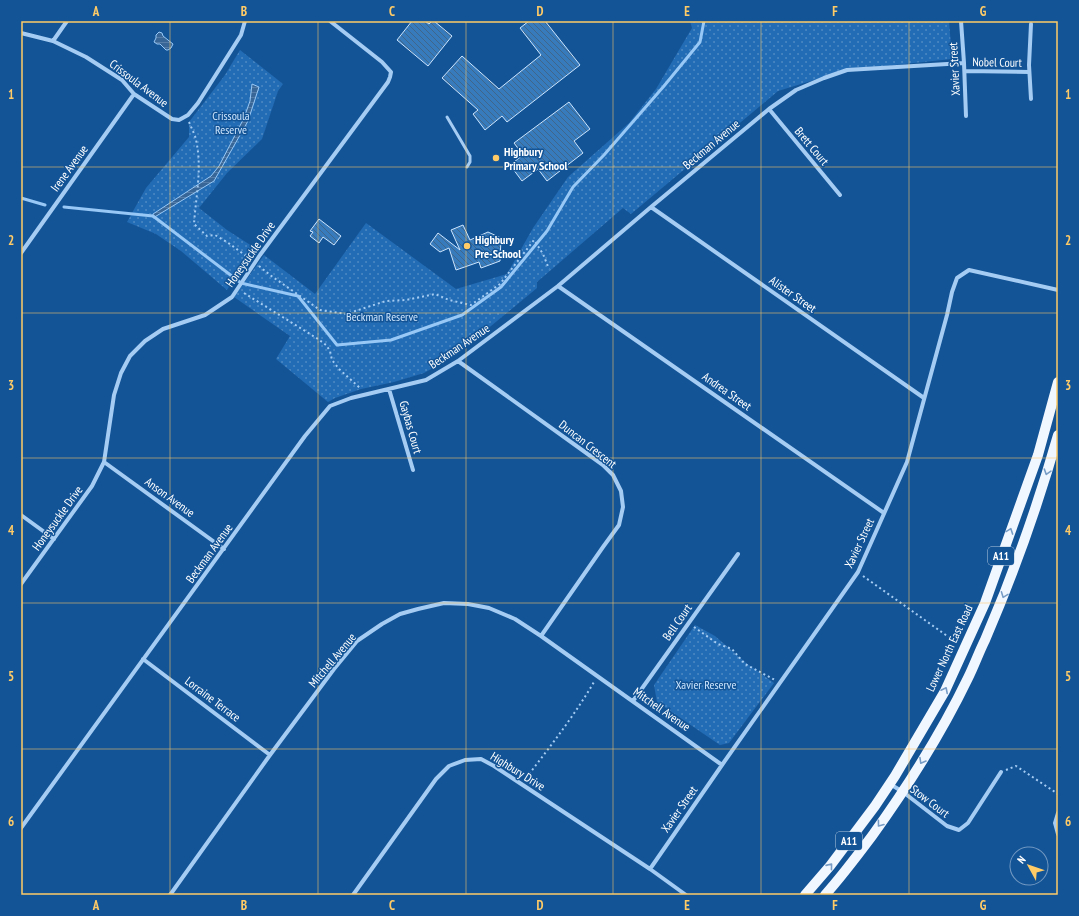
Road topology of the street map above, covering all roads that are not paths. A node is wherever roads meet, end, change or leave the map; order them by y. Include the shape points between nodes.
1 (67, 21) edge
2 (245, 21) edge
3 (330, 21) edge
4 (961, 21) edge
5 (1030, 24) dead end
6 (21, 32) edge
7 (53, 41) junction
8 (964, 63) junction
9 (965, 71) junction
10 (1029, 72) junction
11 (134, 94) junction
12 (1031, 99) dead end
13 (769, 109) junction
14 (966, 116) dead end
15 (447, 117) dead end
16 (467, 167) dead end
17 (840, 195) dead end
18 (651, 207) junction
19 (21, 253) edge
20 (558, 286) junction
21 (1058, 290) edge
22 (458, 361) junction
23 (1058, 382) edge
24 (389, 389) junction
25 (924, 398) junction
26 (1058, 435) edge
27 (104, 462) junction
28 (413, 470) dead end
29 (884, 513) junction
30 (21, 515) edge
31 (54, 539) junction
32 (224, 548) junction
33 (738, 554) dead end
34 (21, 584) edge
35 (541, 636) junction
36 (143, 659) junction
37 (633, 701) junction
38 (270, 755) junction
39 (722, 765) junction
40 (1001, 772) road end
41 (890, 784) junction
42 (903, 792) junction
43 (1058, 813) edge
44 (21, 828) edge
45 (1058, 834) edge
46 (650, 869) junction
47 (170, 895) edge
48 (353, 895) edge
49 (686, 895) edge
50 (805, 895) edge
51 (825, 895) edge

1 - 7 street
2 - 11 street, Crissoula Avenue via 241,35 229,56 188,115 172,120
3 - 27 street, Honeysuckle Drive via 382,62 391,72 388,82 232,297 205,314 163,329 145,341 130,356 114,395
4 - 8 street, Xavier Street
5 - 10 street, Nobel Court
6 - 7 street, Crissoula Avenue
7 - 11 street, Crissoula Avenue via 86,57 122,80
8 - 9 street, Xavier Street
8 - 13 street, Beckman Avenue via 847,70 796,90
9 - 10 street, Nobel Court
9 - 14 street, Xavier Street
10 - 12 street, Nobel Court
11 - 19 street, Irene Avenue
13 - 17 street, Brett Court
13 - 18 street, Beckman Avenue
15 - 16 lane via 470,156
18 - 20 street, Beckman Avenue
18 - 25 street, Alister Street
20 - 22 street, Beckman Avenue
20 - 29 street, Andrea Street
21 - 25 street, Xavier Street via 968,270 957,278
22 - 24 street, Beckman Avenue via 426,380
22 - 35 street, Duncan Crescent via 603,465 613,475 621,491 623,507 620,525
41 -> 23 main road, Lower North East Road / A11 via 945,691 985,603 1038,455
24 - 28 street, Gaybas Court
24 - 32 street, Beckman Avenue via 330,406 305,436
25 - 29 street, Xavier Street via 907,462
26 -> 42 main road, A11 via 1026,538 998,609 968,678
27 - 31 street, Honeysuckle Drive via 92,486
27 - 32 street, Anson Avenue
29 - 39 street, Xavier Street via 858,572
30 - 31 street
31 - 34 street, Honeysuckle Drive
32 - 36 street, Beckman Avenue
33 - 37 street, Bell Court
35 - 37 street, Mitchell Avenue
35 - 38 street, Mitchell Avenue via 516,619 489,608 468,604 444,603 400,614 357,641
36 - 38 street, Lorraine Terrace
36 - 44 street, Beckman Avenue
37 - 39 street, Mitchell Avenue
38 - 47 street, Mitchell Avenue
39 - 46 street, Xavier Street
40 - 42 street, Stow Court via 968,823 959,830 947,826
41 - 42 street, Stow Court
50 -> 41 main road, Lower North East Road / A11 via 876,806
42 -> 51 main road, A11 via 842,876
43 - 45 street via 1055,823
46 - 48 street, Highbury Drive via 494,766 481,759 464,760 449,766 436,779
46 - 49 street, Highbury Drive

